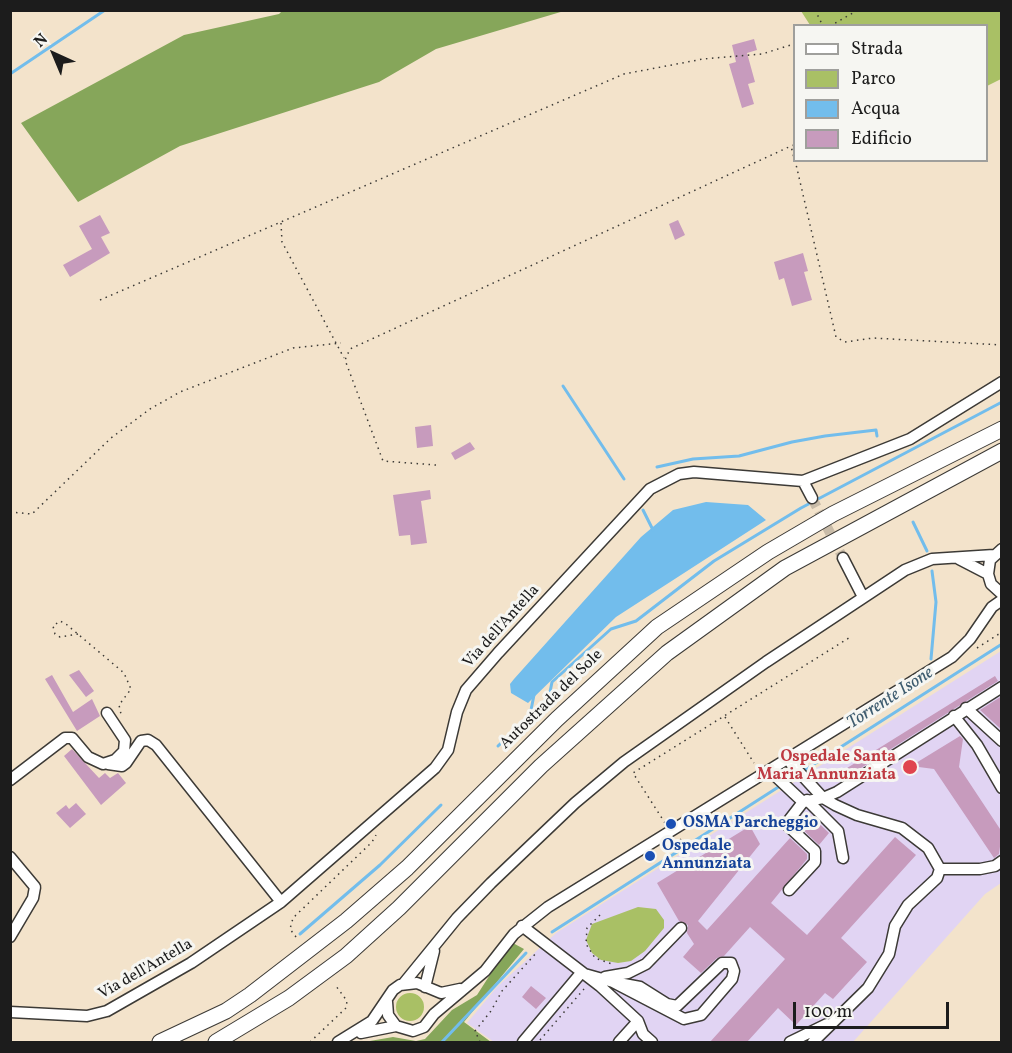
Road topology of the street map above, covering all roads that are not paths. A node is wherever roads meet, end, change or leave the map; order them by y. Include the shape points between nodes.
1 (1002, 382) edge
2 (1002, 429) edge
3 (1002, 451) edge
4 (803, 481) junction
5 (812, 498) tunnel mouth
6 (998, 552) edge
7 (843, 558) tunnel mouth
8 (956, 558) junction
9 (988, 574) junction
10 (998, 591) edge
11 (864, 597) junction
12 (1002, 600) edge
13 (984, 617) junction
14 (1002, 687) edge
15 (966, 708) junction
16 (106, 712) dead end
17 (954, 716) junction
18 (1002, 741) edge
19 (108, 764) junction
20 (792, 764) junction
21 (774, 775) junction
22 (10, 780) edge
23 (1002, 788) edge
24 (823, 798) junction
25 (805, 801) junction
26 (10, 857) edge
27 (843, 858) dead end
28 (1002, 861) edge
29 (940, 869) junction
30 (789, 890) dead end
31 (281, 902) junction
32 (522, 926) junction
33 (681, 928) dead end
34 (10, 938) edge
35 (441, 938) junction
36 (597, 972) junction
37 (581, 973) junction
38 (613, 982) junction
39 (404, 983) junction
40 (468, 987) junction
41 (426, 988) junction
42 (387, 1002) junction
43 (10, 1012) edge
44 (434, 1014) junction
45 (836, 1020) junction
46 (638, 1021) junction
47 (396, 1026) junction
48 (342, 1040) edge
49 (160, 1042) edge
50 (216, 1042) edge
51 (523, 1042) edge
52 (619, 1042) edge
53 (652, 1042) edge
54 (790, 1042) edge
55 (813, 1042) edge

1 - 4 street, Via dell'Antella via 910,439
2 - 49 highway, Autostrada del Sole via 832,514 657,627 557,719 407,868 346,921 226,1011
3 - 50 highway via 784,568 667,653 549,758 346,956 289,998
4 - 5 street
4 - 31 street, Via dell'Antella via 694,472 679,474 650,489 466,690 448,750 435,768
6 - 8 street
6 - 9 street
7 - 11 street
8 - 9 street
8 - 11 street via 920,563
9 - 10 street
10 - 13 street
11 - 35 street via 624,762 536,840
12 - 13 street
13 - 20 street via 952,657
14 - 15 street
15 - 17 street
15 - 18 street
16 - 19 street via 125,740 124,751
17 - 23 street via 977,745
17 - 24 street
19 - 22 street via 88,757 72,738 65,738
19 - 31 street via 122,766 141,741 156,745
20 - 21 street
20 - 24 street
21 - 25 street
21 - 32 street via 574,890
24 - 25 street
24 - 29 street via 857,815 902,828 928,848
25 - 27 street via 838,831
25 - 30 street via 786,824 815,851 815,862
26 - 34 street via 35,887 33,898
28 - 29 street via 980,869
29 - 45 street via 937,878 908,905 895,926 889,954 868,988
31 - 43 street, Via dell'Antella via 191,963 107,1011 87,1016
32 - 37 street
32 - 40 street
33 - 36 street via 639,969 628,974
35 - 39 street
35 - 41 street via 432,957
36 - 37 street
36 - 38 street
37 - 46 street
37 - 51 street
38 - 38 street via 640,987 677,1006 722,963 731,963 734,971 732,980 705,1011 693,1018 679,1018
39 - 41 street
39 - 42 street via 393,990
40 - 41 street via 447,993
40 - 44 street
41 - 44 street via 435,1000
42 - 47 street via 388,1015
42 - 48 street via 372,1021
44 - 47 street via 418,1030
45 - 54 street
45 - 55 street
46 - 52 street
46 - 53 street via 643,1034
47 - 48 street

